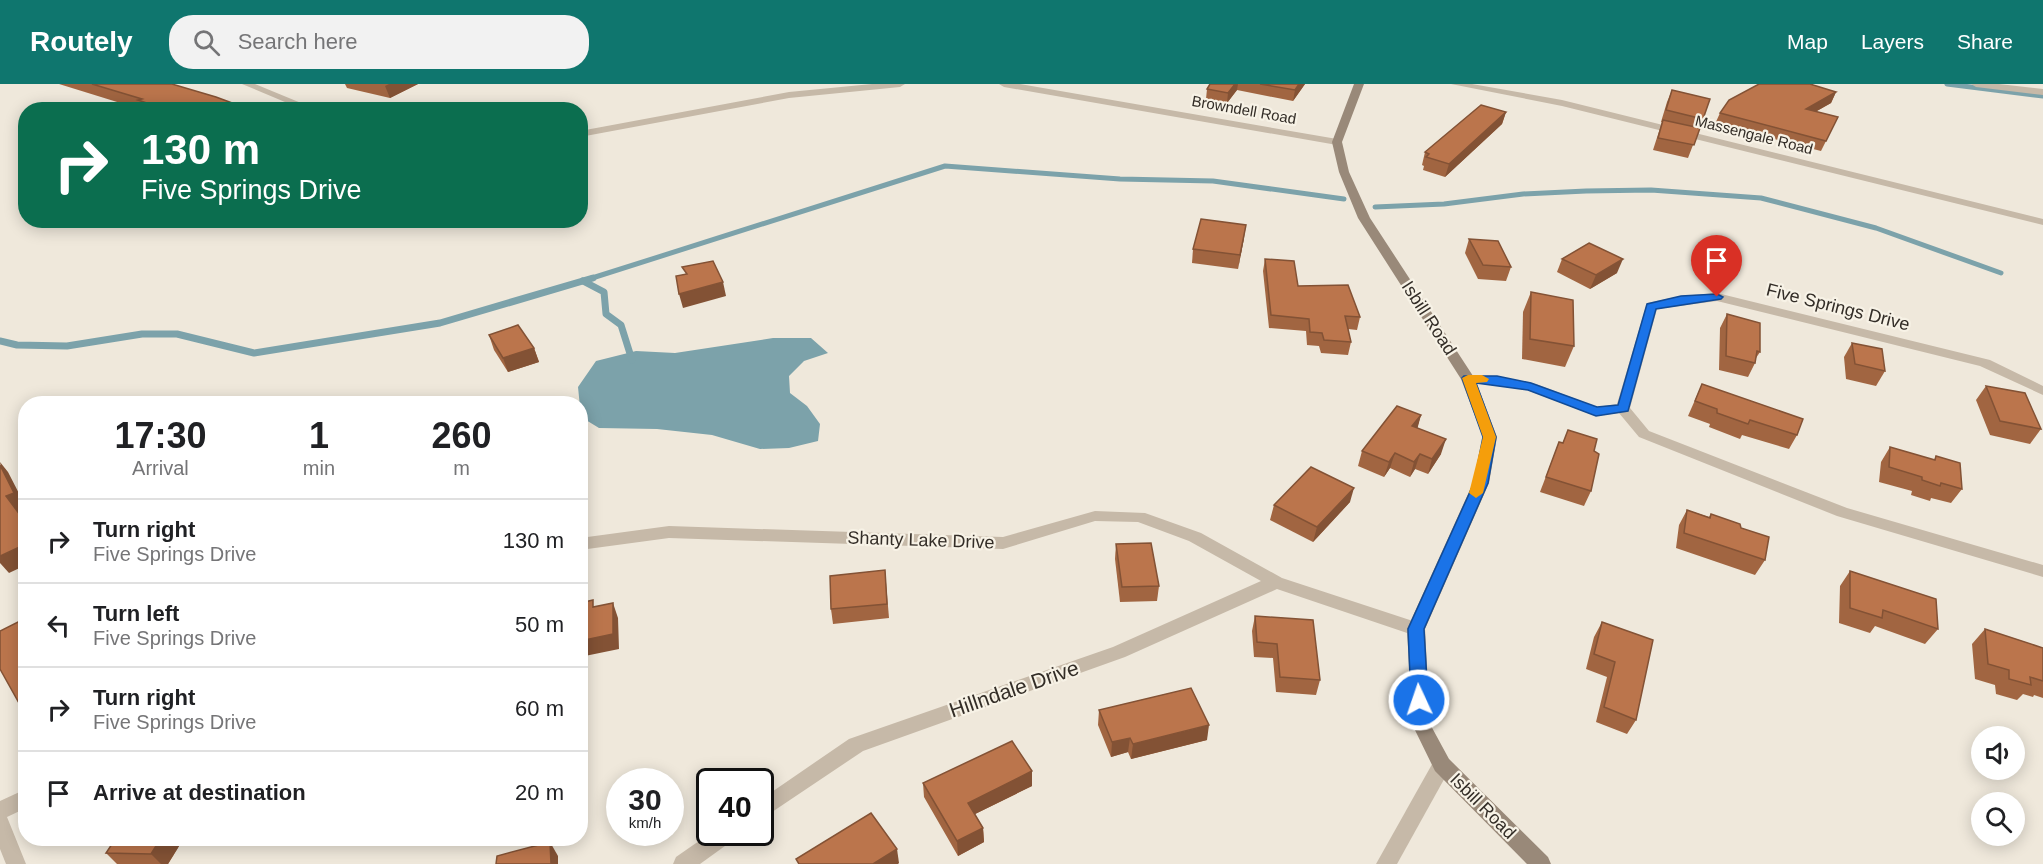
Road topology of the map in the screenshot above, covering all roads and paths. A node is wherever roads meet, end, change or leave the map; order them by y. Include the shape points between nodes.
1 (247, 84) edge
2 (900, 84) edge
3 (1004, 84) edge
4 (1359, 84) edge
5 (1456, 84) edge
6 (1976, 84) edge
7 (2043, 92) edge
8 (293, 102) edge
9 (588, 133) edge
10 (1337, 142) junction
11 (2043, 222) edge
12 (1468, 378) junction
13 (2043, 392) edge
14 (1623, 408) junction
15 (588, 543) edge
16 (2043, 571) edge
17 (1276, 582) junction
18 (1416, 629) junction
19 (1442, 765) junction
20 (774, 801) edge
21 (18, 802) edge
22 (0, 812) edge
23 (0, 823) edge
24 (709, 846) edge
25 (16, 864) edge
26 (683, 864) edge
27 (1386, 864) edge
28 (1541, 864) edge

1 - 8 street
2 - 9 street via 789,95
3 - 10 street, Browndell Road
4 - 10 street
5 - 11 street, Massengale Road via 1562,103
6 - 7 street
10 - 12 street, Isbill Road via 1344,172 1364,218
12 - 14 street via 1531,387 1596,412
12 - 18 street, Isbill Road via 1490,437 1481,483
13 - 14 street, Five Springs Drive via 1985,363 1717,297 1651,306
14 - 16 street via 1644,434 1842,512
15 - 17 street, Shanty Lake Drive via 669,532 1004,543 1095,516 1139,517 1195,537
17 - 18 street, Shanty Lake Drive
17 - 20 street, Hillndale Drive via 1119,652 856,745
18 - 19 street, Isbill Road via 1420,724
19 - 27 street
19 - 28 street, Isbill Road
21 - 22 street
23 - 25 street
24 - 26 street

